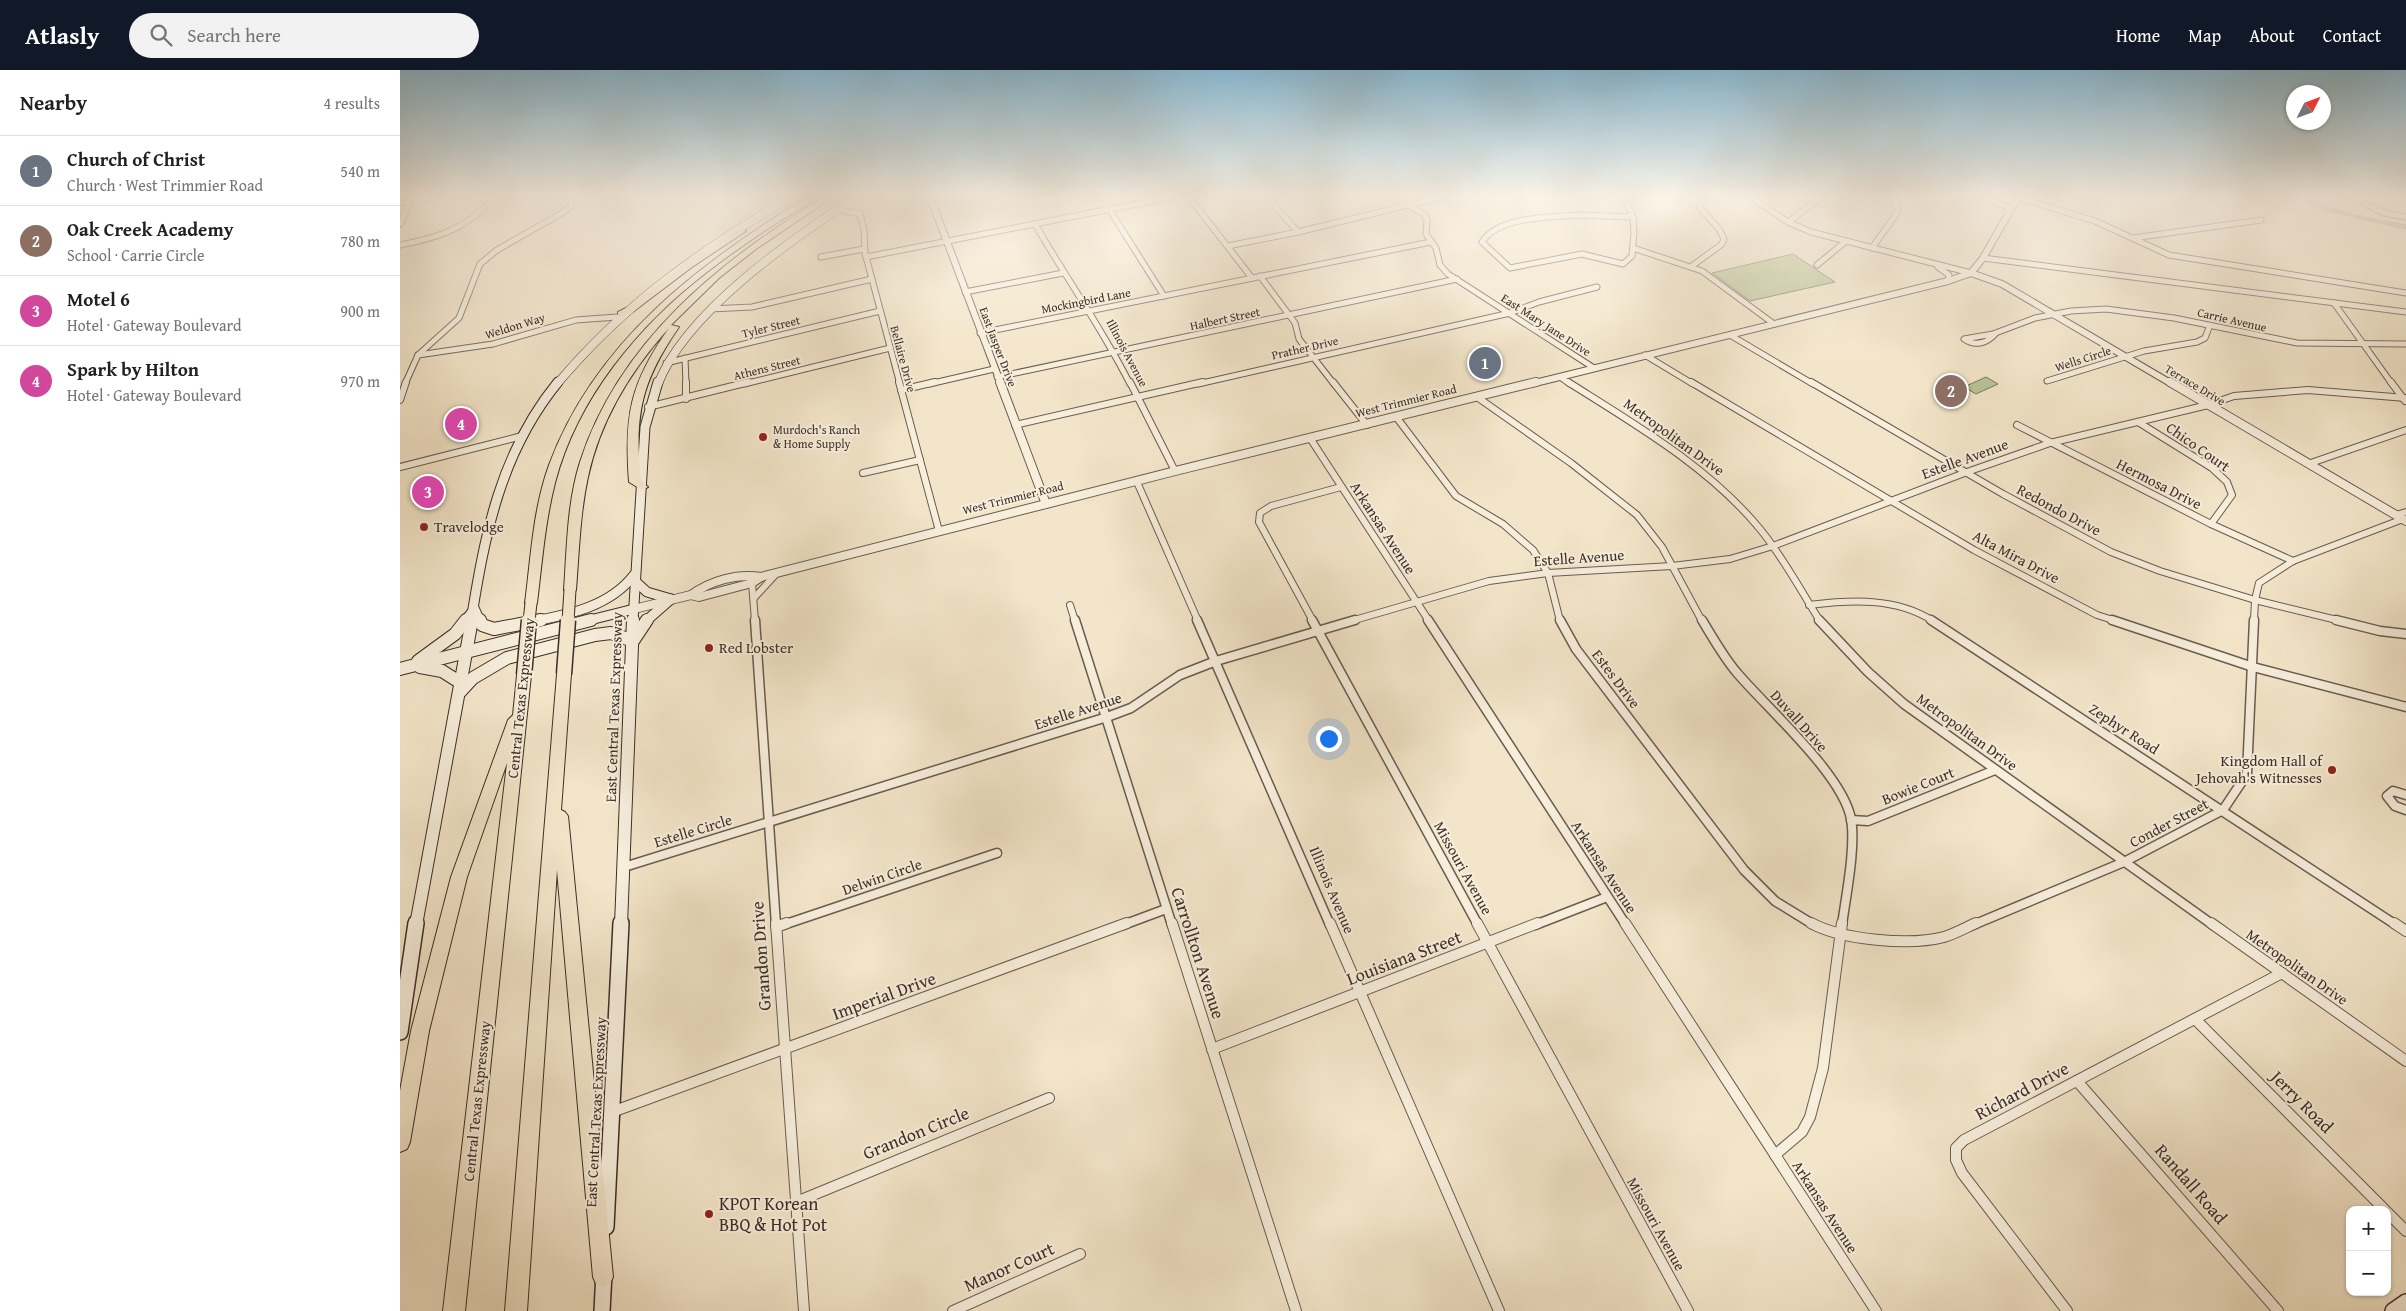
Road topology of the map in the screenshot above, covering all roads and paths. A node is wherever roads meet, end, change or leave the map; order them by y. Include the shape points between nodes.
1 (491, 255) edge
2 (695, 255) edge
3 (706, 255) edge
4 (723, 255) edge
5 (742, 255) edge
6 (776, 255) edge
7 (832, 255) edge
8 (865, 255) edge
9 (881, 255) edge
10 (951, 255) edge
11 (1052, 255) edge
12 (1138, 255) edge
13 (1235, 255) edge
14 (1367, 255) edge
15 (1438, 255) edge
16 (1496, 255) edge
17 (1577, 255) edge
18 (1586, 255) edge
19 (1632, 255) edge
20 (1656, 255) edge
21 (1707, 255) edge
22 (1829, 255) edge
23 (1898, 255) edge
24 (1985, 255) edge
25 (2169, 255) edge
26 (821, 257) dead end
27 (866, 258) junction
28 (1983, 258) junction
29 (1932, 264) junction
30 (1817, 265) dead end
31 (1692, 266) junction
32 (720, 271) junction
33 (1971, 273) junction
34 (1063, 274) junction
35 (1260, 276) junction
36 (1252, 278) junction
37 (872, 279) junction
38 (1456, 279) junction
39 (1948, 281) junction
40 (1598, 287) dead end
41 (965, 292) junction
42 (2406, 293) edge
43 (1164, 296) junction
44 (2334, 303) junction
45 (710, 309) junction
46 (880, 311) junction
47 (1089, 311) junction
48 (2406, 312) edge
49 (1510, 313) junction
50 (2054, 314) junction
51 (1289, 315) junction
52 (619, 316) junction
53 (1774, 324) junction
54 (2210, 326) junction
55 (980, 333) junction
56 (1996, 333) junction
57 (1730, 335) junction
58 (2406, 344) edge
59 (2364, 345) junction
60 (890, 348) junction
61 (1114, 352) junction
62 (418, 355) junction
63 (1645, 356) junction
64 (2126, 356) junction
65 (1313, 357) junction
66 (685, 358) junction
67 (666, 362) junction
68 (1594, 368) junction
69 (994, 369) junction
70 (997, 377) junction
71 (1560, 377) junction
72 (2047, 381) dead end
73 (901, 390) junction
74 (1136, 397) junction
75 (686, 398) junction
76 (1477, 398) junction
77 (2405, 399) edge
78 (400, 400) edge
79 (2208, 405) junction
80 (648, 407) junction
81 (1397, 418) junction
82 (2138, 422) junction
83 (1015, 425) junction
84 (1367, 425) junction
85 (2017, 425) dead end
86 (2406, 430) edge
87 (522, 436) junction
88 (1310, 438) junction
89 (2050, 443) junction
90 (920, 460) junction
91 (2308, 464) junction
92 (400, 466) edge
93 (1175, 472) junction
94 (1967, 472) junction
95 (863, 473) dead end
96 (1138, 482) junction
97 (642, 487) junction
98 (1341, 487) junction
99 (1891, 501) junction
100 (1046, 504) junction
101 (2403, 517) edge
102 (2211, 524) junction
103 (939, 531) junction
104 (1773, 546) junction
105 (2293, 561) junction
106 (1672, 566) junction
107 (1548, 573) junction
108 (776, 574) junction
109 (636, 576) junction
110 (761, 577) junction
111 (752, 583) junction
112 (570, 590) joint
113 (691, 595) junction
114 (754, 598) junction
115 (671, 599) junction
116 (2254, 600) junction
117 (1415, 602) junction
118 (531, 603) joint
119 (1070, 605) dead end
120 (1809, 605) junction
121 (474, 608) junction
122 (634, 610) junction
123 (1318, 630) junction
124 (2406, 634) edge
125 (633, 641) junction
126 (466, 652) junction
127 (1216, 660) junction
128 (405, 667) edge
129 (2254, 668) junction
130 (460, 688) junction
131 (521, 703) junction
132 (2406, 707) edge
133 (1107, 717) junction
134 (1995, 770) junction
135 (2406, 795) edge
136 (555, 807) junction
137 (2223, 810) junction
138 (2406, 810) edge
139 (1851, 820) junction
140 (769, 822) junction
141 (997, 853) dead end
142 (2124, 862) junction
143 (624, 867) junction
144 (1607, 897) junction
145 (1166, 908) junction
146 (776, 927) junction
147 (2406, 932) edge
148 (1842, 934) junction
149 (1488, 944) junction
150 (2282, 972) junction
151 (1361, 992) junction
152 (401, 1015) edge
153 (2195, 1019) junction
154 (400, 1032) edge
155 (1212, 1049) junction
156 (785, 1050) junction
157 (2403, 1056) edge
158 (2077, 1081) junction
159 (1049, 1098) dead end
160 (612, 1112) junction
161 (400, 1142) edge
162 (1775, 1155) junction
163 (796, 1202) junction
164 (2381, 1206) edge
165 (2391, 1216) edge
166 (2406, 1231) edge
167 (1080, 1254) dead end
168 (604, 1277) junction
169 (2406, 1302) edge
170 (454, 1311) edge
171 (516, 1311) edge
172 (602, 1311) edge
173 (804, 1311) edge
174 (952, 1311) edge
175 (1296, 1311) edge
176 (1499, 1311) edge
177 (1688, 1311) edge
178 (1876, 1311) edge
179 (2067, 1311) edge
180 (2278, 1311) edge
181 (2393, 1311) edge

1 - 62 street via 480,264 459,318
2 - 52 main road
3 - 52 highway
4 - 118 highway, Central Texas Expressway via 661,307 613,360 570,427 555,465 542,516
5 - 32 highway
6 - 45 main road, East Central Texas Expressway
7 - 26 street
8 - 27 street, Bellaire Drive
9 - 27 street
10 - 41 street, East Jasper Drive
11 - 34 street, Illinois Avenue
12 - 43 street
13 - 36 street
14 - 35 street, Mockingbird Lane
15 - 38 street, East Mary Jane Drive via 1440,265
16 - 17 street via 1510,268
18 - 19 street via 1623,264
20 - 31 street
21 - 31 street
22 - 30 street
23 - 29 street
24 - 28 street
25 - 42 street
27 - 37 street, Bellaire Drive
28 - 33 street
28 - 44 street
29 - 33 street
29 - 39 street via 1947,272
31 - 53 street
32 - 97 highway via 717,280 673,328 657,352 643,383 634,412 632,441 635,482
32 - 112 highway via 675,314 648,346 605,415 581,482
33 - 39 street, West Trimmier Road
33 - 50 street, Terrace Drive via 2002,284
34 - 41 street
34 - 47 street, Illinois Avenue
35 - 36 street, Mockingbird Lane
35 - 51 street
36 - 43 street, Mockingbird Lane
37 - 45 street via 743,308
37 - 46 street, Bellaire Drive
38 - 49 street, East Mary Jane Drive
38 - 51 street, Halbert Street
39 - 53 street, West Trimmier Road
40 - 49 street, Prather Drive
41 - 55 street, East Jasper Drive
43 - 47 street, Mockingbird Lane
44 - 48 street
44 - 59 street
45 - 67 main road, East Central Texas Expressway
46 - 60 street, Bellaire Drive
46 - 66 street, Tyler Street
47 - 55 street, Mockingbird Lane
47 - 61 street, Illinois Avenue
49 - 65 street, Prather Drive
49 - 68 street, East Mary Jane Drive
50 - 54 street, Carrie Avenue via 2086,308 2127,309
50 - 56 street, Carrie Avenue via 2012,324
50 - 64 street, Terrace Drive
51 - 61 street, Halbert Street
51 - 65 street via 1299,339
52 - 62 street, Weldon Way via 570,319 498,343 455,352
52 - 87 main road via 568,369
53 - 57 street, West Trimmier Road
54 - 59 street, Carrie Avenue via 2311,345
54 - 64 street, Wells Circle via 2202,340
55 - 69 street, East Jasper Drive
56 - 56 street via 1980,343 1972,344 1964,339
57 - 63 street, West Trimmier Road
57 - 94 street, Redondo Drive
58 - 59 street, Carrie Avenue
59 - 77 street
60 - 73 street, Bellaire Drive
60 - 75 street, Athens Street
61 - 70 street, Halbert Street
61 - 74 street, Illinois Avenue
62 - 78 street
63 - 68 street, West Trimmier Road
63 - 99 street, Alta Mira Drive
64 - 72 street, Wells Circle
64 - 79 street, Terrace Drive
65 - 74 street, Prather Drive
65 - 84 street
66 - 67 street, Tyler Street
66 - 75 street
67 - 80 main road, East Central Texas Expressway
68 - 71 street, West Trimmier Road
69 - 70 street, East Jasper Drive
69 - 73 street
70 - 83 street, East Jasper Drive
71 - 76 street, West Trimmier Road
71 - 104 street, Metropolitan Drive via 1686,459 1726,492
73 - 90 street, Bellaire Drive
74 - 83 street, Prather Drive
74 - 93 street, Illinois Avenue
75 - 80 street, Athens Street
76 - 81 street, West Trimmier Road
76 - 106 street, Duvall Drive via 1620,500 1647,527
77 - 79 street, Estelle Avenue via 2308,390 2234,396
79 - 82 street, Estelle Avenue
79 - 91 street, Terrace Drive
80 - 97 main road, East Central Texas Expressway
81 - 84 street, West Trimmier Road
81 - 107 street, Estes Drive via 1456,496 1513,532 1533,550
82 - 89 street, Estelle Avenue
82 - 102 street, Chico Court via 2212,468 2227,482 2232,495
83 - 100 street, East Jasper Drive
84 - 88 street, West Trimmier Road
85 - 89 street, Hermosa Drive
86 - 91 street
87 - 92 street
87 - 121 main road via 506,468 492,514
88 - 93 street, West Trimmier Road
88 - 98 street, Arkansas Avenue
89 - 94 street, Estelle Avenue
89 - 102 street, Hermosa Drive
90 - 95 street
90 - 103 street, Bellaire Drive
91 - 101 street, Terrace Drive
93 - 96 street, West Trimmier Road
94 - 99 street, Estelle Avenue
94 - 116 street, Redondo Drive via 2111,552
96 - 100 street, West Trimmier Road
96 - 127 street, Illinois Avenue
97 - 109 main road, East Central Texas Expressway
98 - 117 street, Arkansas Avenue
98 - 123 street, Missouri Avenue via 1271,506 1260,513 1259,522
99 - 104 street, Estelle Avenue
99 - 129 street, Alta Mira Drive via 1974,550 2097,615
100 - 103 street, West Trimmier Road
101 - 105 street, Conder Street
102 - 105 street, Hermosa Drive
103 - 108 street, West Trimmier Road
104 - 106 street, Estelle Avenue via 1730,559
104 - 120 street, Metropolitan Drive
105 - 116 street, Conder Street via 2259,583
106 - 107 street, Estelle Avenue
106 - 139 street, Duvall Drive via 1716,644 1736,672 1827,772 1841,794
107 - 117 street, Estelle Avenue via 1489,581
107 - 148 street, Estes Drive via 1560,621 1576,649 1729,853 1775,901 1822,929
108 - 110 street, West Trimmier Road
108 - 114 street
109 - 115 main road via 647,592
109 - 121 main road via 607,599 505,628 482,625
109 - 122 main road, East Central Texas Expressway
110 - 111 street, West Trimmier Road
110 - 113 street, West Trimmier Road via 728,586 722,581 699,587
111 - 113 street, West Trimmier Road via 699,597
111 - 114 street, Grandon Drive
112 - 136 highway, bridge
113 - 115 street, West Trimmier Road
114 - 140 street, Grandon Drive
115 - 122 street, West Trimmier Road
115 - 125 main road via 648,619
116 - 124 street, Redondo Drive via 2380,631
116 - 129 street, Conder Street
117 - 123 street, Estelle Avenue
117 - 144 street, Arkansas Avenue
118 - 131 highway, Central Texas Expressway, bridge
119 - 133 street, Carrollton Avenue
120 - 134 street, Metropolitan Drive via 1840,645 1904,704
120 - 137 street, Zephyr Road via 1873,600 1922,614
121 - 126 main road
121 - 128 main road via 455,634
122 - 125 main road, East Central Texas Expressway
122 - 126 main road, West Trimmier Road
123 - 127 street, Estelle Avenue
123 - 149 street, Missouri Avenue
125 - 130 main road via 611,633 595,635 508,658
125 - 143 main road, East Central Texas Expressway
126 - 128 main road, West Trimmier Road
126 - 130 main road
127 - 133 street, Estelle Avenue via 1180,675 1131,708
127 - 151 street, Illinois Avenue
128 - 130 main road via 438,669 451,674
129 - 132 street, Alta Mira Drive
129 - 137 street, Conder Street via 2247,774
130 - 152 main road
131 - 161 highway via 459,877 420,1031
131 - 170 highway, Central Texas Expressway
133 - 140 street, Estelle Avenue
133 - 145 street, Carrollton Avenue
134 - 139 street, Bowie Court via 1868,821
134 - 142 street, Metropolitan Drive
135 - 138 street via 2393,792 2388,796 2395,806
136 - 168 highway via 562,818 567,903
136 - 171 highway
137 - 142 street, Conder Street
137 - 147 street, Zephyr Road
139 - 148 street, Duvall Drive
140 - 143 street, Estelle Circle
140 - 146 street, Grandon Drive
141 - 146 street, Delwin Circle
142 - 148 street, Conder Street via 1943,937 1890,942
142 - 150 street, Metropolitan Drive
143 - 160 main road, East Central Texas Expressway
144 - 149 street, Louisiana Street
144 - 162 street, Arkansas Avenue
145 - 155 street, Carrollton Avenue
145 - 156 street, Imperial Drive
146 - 156 street, Grandon Drive
148 - 162 street, Duvall Drive via 1823,1068 1810,1118 1802,1132
149 - 151 street, Louisiana Street
149 - 177 street, Missouri Avenue
150 - 153 street, Richard Drive
150 - 157 street, Metropolitan Drive
151 - 155 street, Louisiana Street
151 - 176 street, Illinois Avenue
152 - 154 main road
153 - 158 street, Richard Drive
153 - 164 street, Jerry Road
155 - 175 street, Carrollton Avenue
156 - 160 street, Imperial Drive
156 - 163 street, Grandon Drive
158 - 179 street, Richard Drive via 1964,1140 1954,1153 1962,1173
158 - 180 street, Randall Road
159 - 163 street, Grandon Circle
160 - 168 main road, East Central Texas Expressway
162 - 178 street, Arkansas Avenue
163 - 173 street, Grandon Drive
165 - 166 street, Jerry Road
167 - 174 street, Manor Court
168 - 172 main road, East Central Texas Expressway
169 - 181 main road

